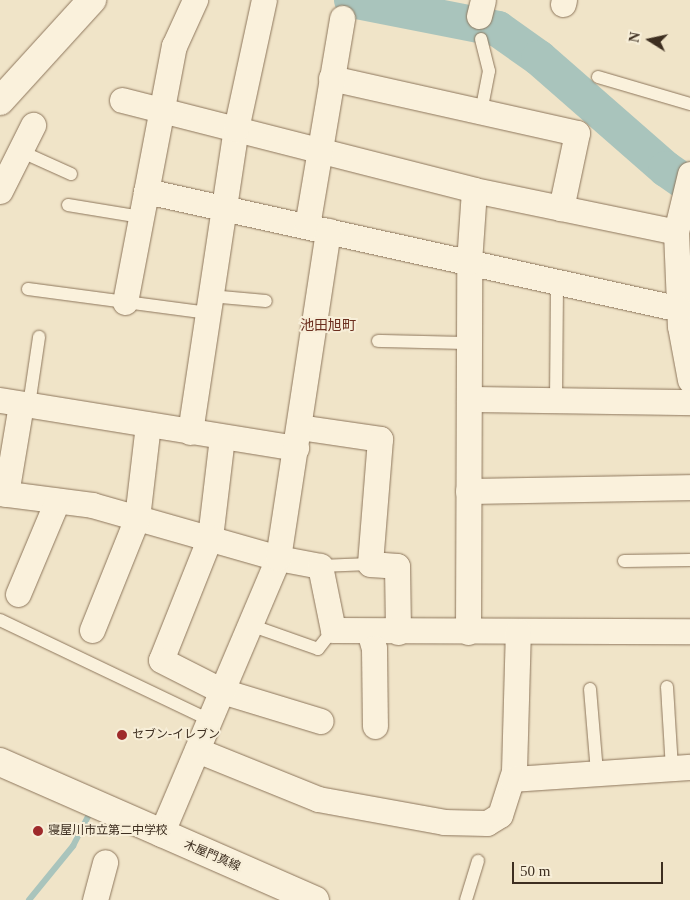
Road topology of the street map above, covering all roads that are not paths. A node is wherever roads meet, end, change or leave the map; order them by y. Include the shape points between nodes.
1 (92, 0) edge
2 (195, 0) edge
3 (264, 0) edge
4 (342, 18) dead end
5 (481, 18) edge
6 (598, 77) dead end
7 (331, 78) junction
8 (0, 100) edge
9 (122, 100) dead end
10 (690, 104) edge
11 (161, 110) junction
12 (481, 112) junction
13 (33, 124) dead end
14 (236, 129) junction
15 (319, 150) junction
16 (20, 151) junction
17 (71, 174) dead end
18 (690, 174) edge
19 (2, 184) edge
20 (474, 190) junction
21 (146, 191) junction
22 (68, 204) dead end
23 (223, 208) junction
24 (561, 208) junction
25 (141, 216) junction
26 (317, 228) junction
27 (676, 232) junction
28 (469, 262) junction
29 (558, 282) junction
30 (28, 289) dead end
31 (266, 301) dead end
32 (125, 302) junction
33 (209, 304) junction
34 (680, 309) junction
35 (39, 337) dead end
36 (378, 341) dead end
37 (469, 342) junction
38 (690, 380) edge
39 (469, 399) junction
40 (556, 400) junction
41 (690, 402) edge
42 (17, 403) edge
43 (148, 425) junction
44 (190, 432) junction
45 (222, 437) junction
46 (298, 437) junction
47 (690, 487) edge
48 (468, 490) junction
49 (3, 493) edge
50 (56, 501) junction
51 (137, 518) junction
52 (210, 537) junction
53 (278, 558) junction
54 (690, 560) edge
55 (624, 561) dead end
56 (370, 564) junction
57 (320, 566) junction
58 (18, 594) dead end
59 (0, 620) edge
60 (250, 625) junction
61 (92, 630) dead end
62 (333, 630) junction
63 (369, 631) junction
64 (518, 631) junction
65 (690, 631) edge
66 (398, 632) junction
67 (468, 632) junction
68 (666, 687) dead end
69 (590, 689) dead end
70 (222, 692) junction
71 (210, 720) junction
72 (321, 721) dead end
73 (375, 726) dead end
74 (197, 750) junction
75 (0, 762) edge
76 (681, 768) edge
77 (597, 773) junction
78 (512, 779) junction
79 (161, 834) junction
80 (478, 861) dead end
81 (105, 862) dead end
82 (276, 893) edge
83 (95, 900) edge
84 (315, 900) edge
85 (466, 900) edge

1 - 8 main road
2 - 11 street via 174,46
3 - 14 street
4 - 7 street
5 - 12 lane via 489,71
6 - 10 lane
7 - 12 street
7 - 15 street
9 - 11 street
11 - 14 street
11 - 21 street
12 - 24 street via 577,133
13 - 16 street
14 - 15 street
14 - 23 street
15 - 20 street
15 - 26 street
16 - 17 lane
16 - 19 street
18 - 27 street
20 - 24 street
20 - 28 street
21 - 23 street
21 - 25 street
22 - 25 lane
23 - 26 street
23 - 33 street
24 - 27 street
25 - 32 street
26 - 28 street
26 - 46 street
27 - 34 street
28 - 29 street
28 - 37 street
29 - 34 street
29 - 40 lane
30 - 32 lane
31 - 33 lane
32 - 33 lane
33 - 44 street
34 - 38 street
35 - 42 lane
36 - 37 lane
37 - 39 street
39 - 40 street
39 - 48 street
40 - 41 street
42 - 43 street
42 - 49 street
43 - 44 street
43 - 51 street
44 - 45 street
45 - 46 street
45 - 52 street
46 - 53 street
46 - 56 street via 380,439
47 - 48 street
48 - 67 street
49 - 50 street
50 - 51 street via 92,506
50 - 58 street
51 - 52 street
51 - 61 street
52 - 53 street
52 - 70 street via 162,660
53 - 57 street
53 - 60 street
54 - 55 lane
56 - 57 lane
56 - 66 street via 397,566
57 - 62 street
59 - 71 lane
60 - 62 lane via 318,649
60 - 70 street
62 - 63 street
63 - 66 street
63 - 73 street via 374,648
64 - 65 street
64 - 67 street
64 - 78 street
66 - 67 street
68 - 76 lane
69 - 77 lane
70 - 71 street
70 - 72 street
71 - 74 street
74 - 78 street via 318,799 444,822 487,824 500,815
74 - 79 street
75 - 79 main road, 木屋門真線
76 - 77 street
77 - 78 street
79 - 82 main road, 木屋門真線
80 - 85 lane
81 - 83 street
82 - 84 main road, 木屋門真線

